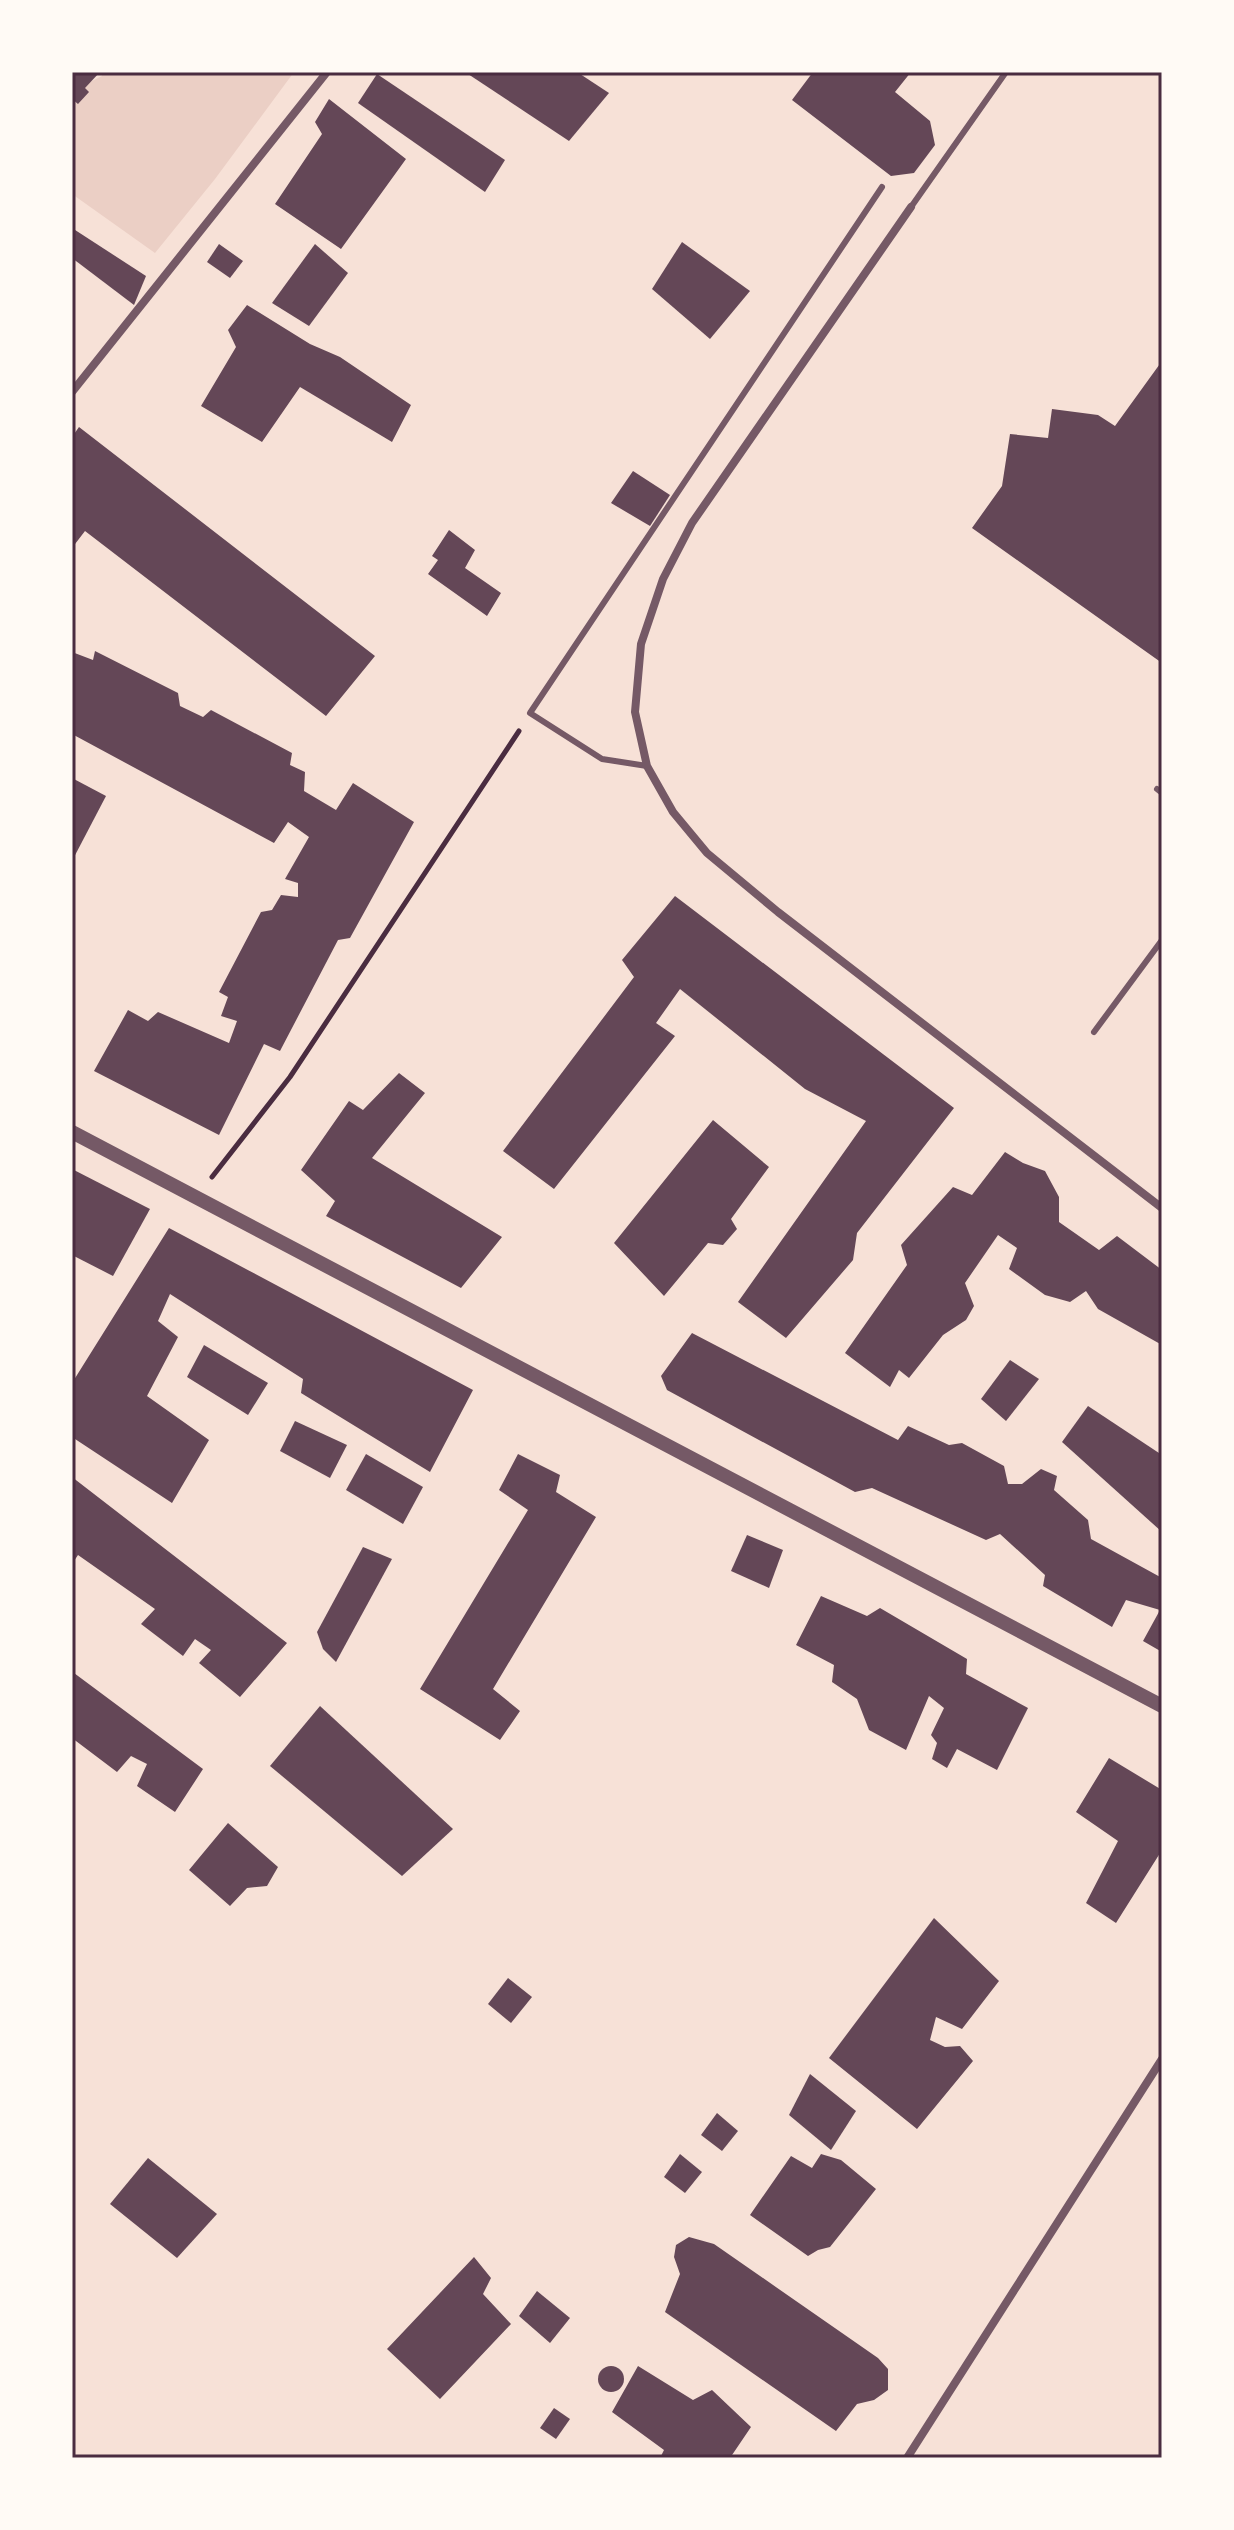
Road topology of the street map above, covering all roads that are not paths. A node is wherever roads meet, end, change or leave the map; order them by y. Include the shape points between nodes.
1 (327, 72) edge
2 (1006, 72) edge
3 (882, 187) dead end
4 (911, 207) joint
5 (72, 392) edge
6 (647, 766) junction
7 (1162, 940) edge
8 (1094, 1032) dead end
9 (72, 1132) edge
10 (1162, 1208) edge
11 (1162, 1706) edge
12 (1162, 2059) edge
13 (907, 2458) edge

1 - 5 street
2 - 4 lane
3 - 6 lane via 530,713 602,759
4 - 6 street via 692,523 663,579 641,644 635,712
6 - 10 street via 673,812 707,853
7 - 8 lane
9 - 11 street
12 - 13 street

